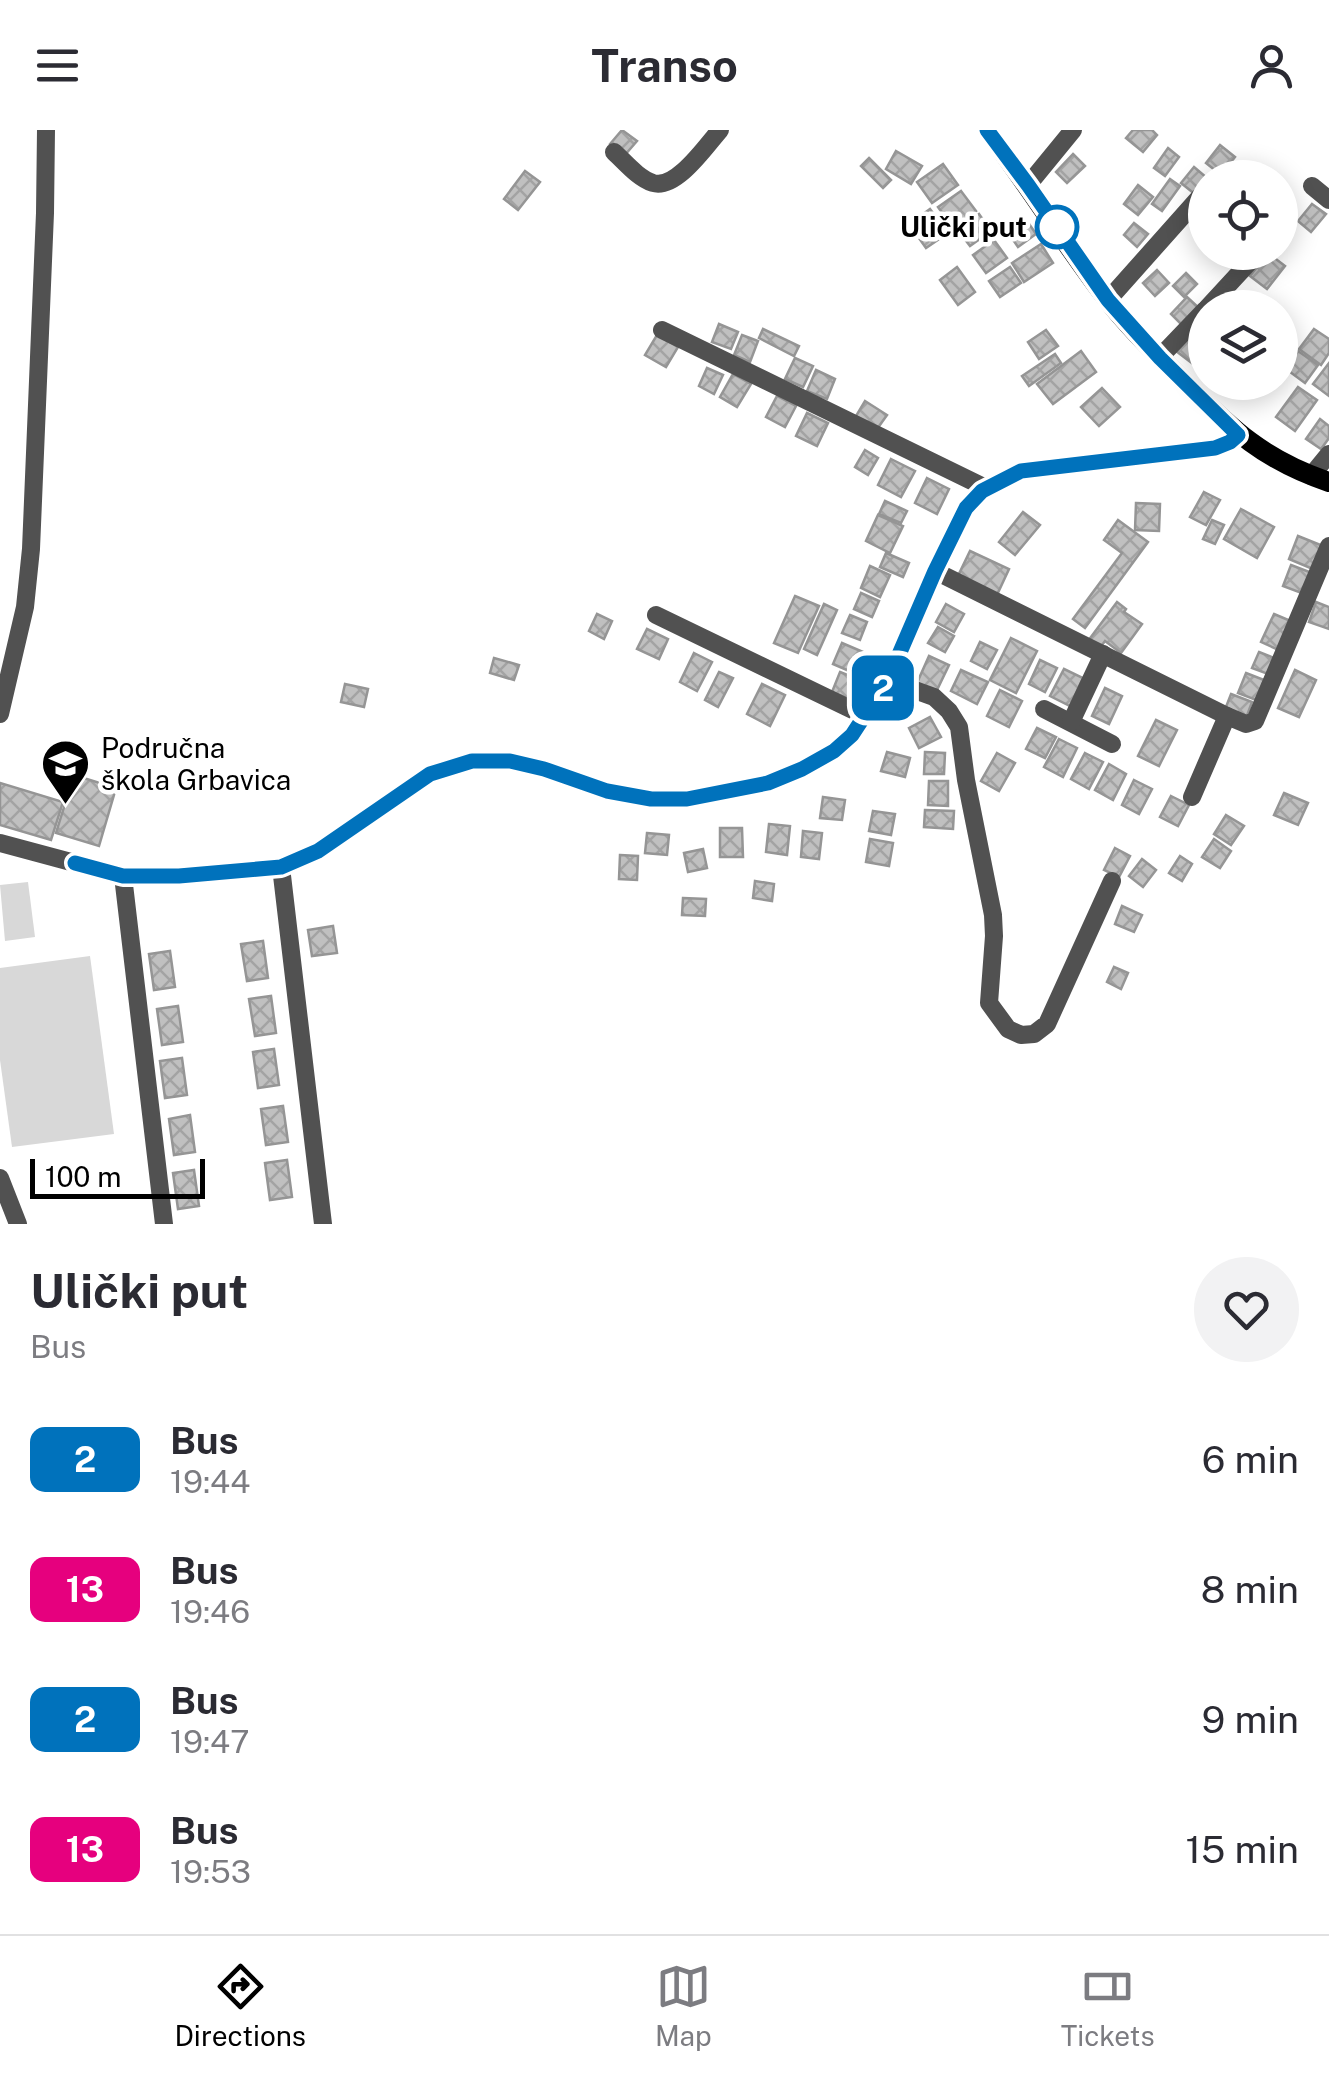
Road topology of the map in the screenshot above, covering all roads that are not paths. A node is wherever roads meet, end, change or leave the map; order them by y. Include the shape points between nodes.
1 (46, 130) edge
2 (720, 130) edge
3 (987, 130) edge
4 (1073, 130) edge
5 (614, 152) dead end
6 (1028, 185) junction
7 (1312, 186) dead end
8 (1329, 200) edge
9 (1188, 210) edge
10 (1242, 270) edge
11 (1224, 290) edge
12 (1108, 300) junction
13 (1188, 328) edge
14 (662, 330) dead end
15 (1160, 358) junction
16 (1238, 435) junction
17 (1329, 454) edge
18 (1320, 479) edge
19 (988, 488) junction
20 (1329, 546) edge
21 (935, 571) junction
22 (656, 615) dead end
23 (1103, 654) junction
24 (888, 680) junction
25 (1044, 708) dead end
26 (0, 714) edge
27 (865, 716) junction
28 (1227, 716) junction
29 (1071, 722) junction
30 (1112, 744) dead end
31 (1192, 798) dead end
32 (0, 843) edge
33 (281, 867) junction
34 (123, 876) junction
35 (1112, 881) dead end
36 (0, 1178) edge
37 (18, 1224) edge
38 (164, 1224) edge
39 (323, 1224) edge

1 - 26 street via 30,549 25,608
2 - 5 street via 676,178 662,184 646,180
3 - 6 main road
4 - 6 street
6 - 12 main road
7 - 8 street
9 - 12 street
10 - 11 street
12 - 15 main road
13 - 15 street
14 - 19 street
15 - 16 main road
16 - 18 main road
16 - 19 street via 1215,448 1021,471
17 - 18 street
19 - 21 street via 966,508
20 - 28 street via 1256,721
21 - 23 street
21 - 24 street
22 - 27 street
23 - 28 street
23 - 29 street
24 - 27 street
24 - 35 street via 934,698 958,727 993,914 990,1003 1008,1029 1034,1034 1047,1024
25 - 29 street
27 - 33 street via 834,751 802,769 687,799 607,791 510,761 472,761 430,774 318,851
28 - 31 street
29 - 30 street
32 - 34 street
33 - 34 street
33 - 39 street
34 - 38 street
36 - 37 street

